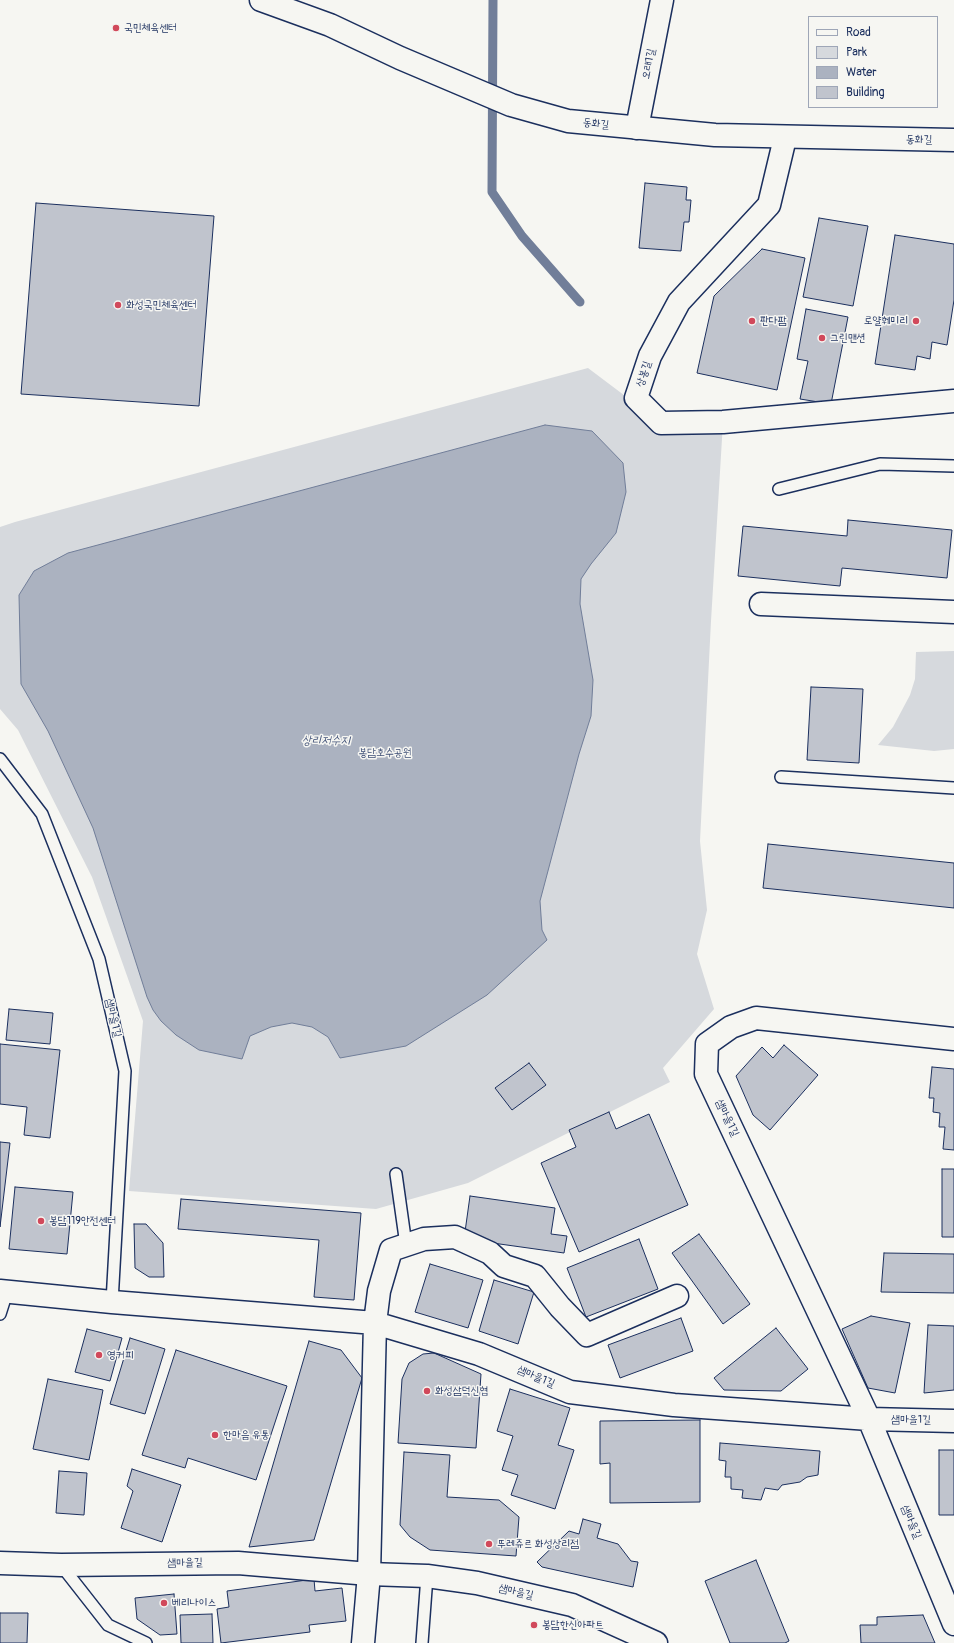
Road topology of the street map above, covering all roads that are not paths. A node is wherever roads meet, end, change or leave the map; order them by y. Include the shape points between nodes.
1 (261, 0) edge
2 (662, 0) edge
3 (637, 128) junction
4 (785, 138) junction
5 (954, 140) edge
6 (954, 402) edge
7 (954, 466) edge
8 (779, 489) dead end
9 (761, 604) dead end
10 (954, 612) edge
11 (0, 759) edge
12 (781, 777) dead end
13 (954, 788) edge
14 (954, 1038) edge
15 (396, 1174) dead end
16 (406, 1245) junction
17 (3, 1291) edge
18 (677, 1296) dead end
19 (112, 1302) junction
20 (0, 1314) edge
21 (376, 1323) junction
22 (869, 1419) junction
23 (954, 1421) edge
24 (0, 1563) edge
25 (61, 1565) junction
26 (369, 1574) junction
27 (427, 1576) junction
28 (954, 1624) edge
29 (146, 1643) edge
30 (363, 1643) edge
31 (422, 1643) edge
32 (656, 1643) edge

1 - 3 street, 동화길 via 330,25 400,58 512,105 568,121
2 - 3 street, 오래1길
3 - 4 street, 동화길
4 - 5 street, 동화길
4 - 6 street, 상봉길 via 769,205 679,302 650,356 636,398 661,423 723,422
7 - 8 lane via 880,464
9 - 10 street
11 - 19 lane, 샘마을1길 via 42,814 99,959 125,1071
12 - 13 lane
14 - 22 street, 샘마을1길 via 756,1018 731,1027 708,1044 706,1074
15 - 16 lane
16 - 18 street via 424,1239 455,1237 490,1253 504,1266 535,1276 587,1335
16 - 21 street via 391,1250 379,1291
17 - 19 street, 샘마을1길
17 - 20 lane, 샘마을1길
19 - 21 street, 샘마을1길
21 - 22 street, 샘마을1길 via 479,1354 570,1392 674,1405
21 - 26 street
22 - 23 street, 샘마을1길
22 - 28 street, 샘마을길
24 - 25 street, 샘마을길
25 - 26 street, 샘마을길 via 238,1563
25 - 29 lane via 108,1624
26 - 27 street, 샘마을길
26 - 30 street
27 - 31 lane
27 - 32 street, 샘마을길 via 476,1583 572,1605

